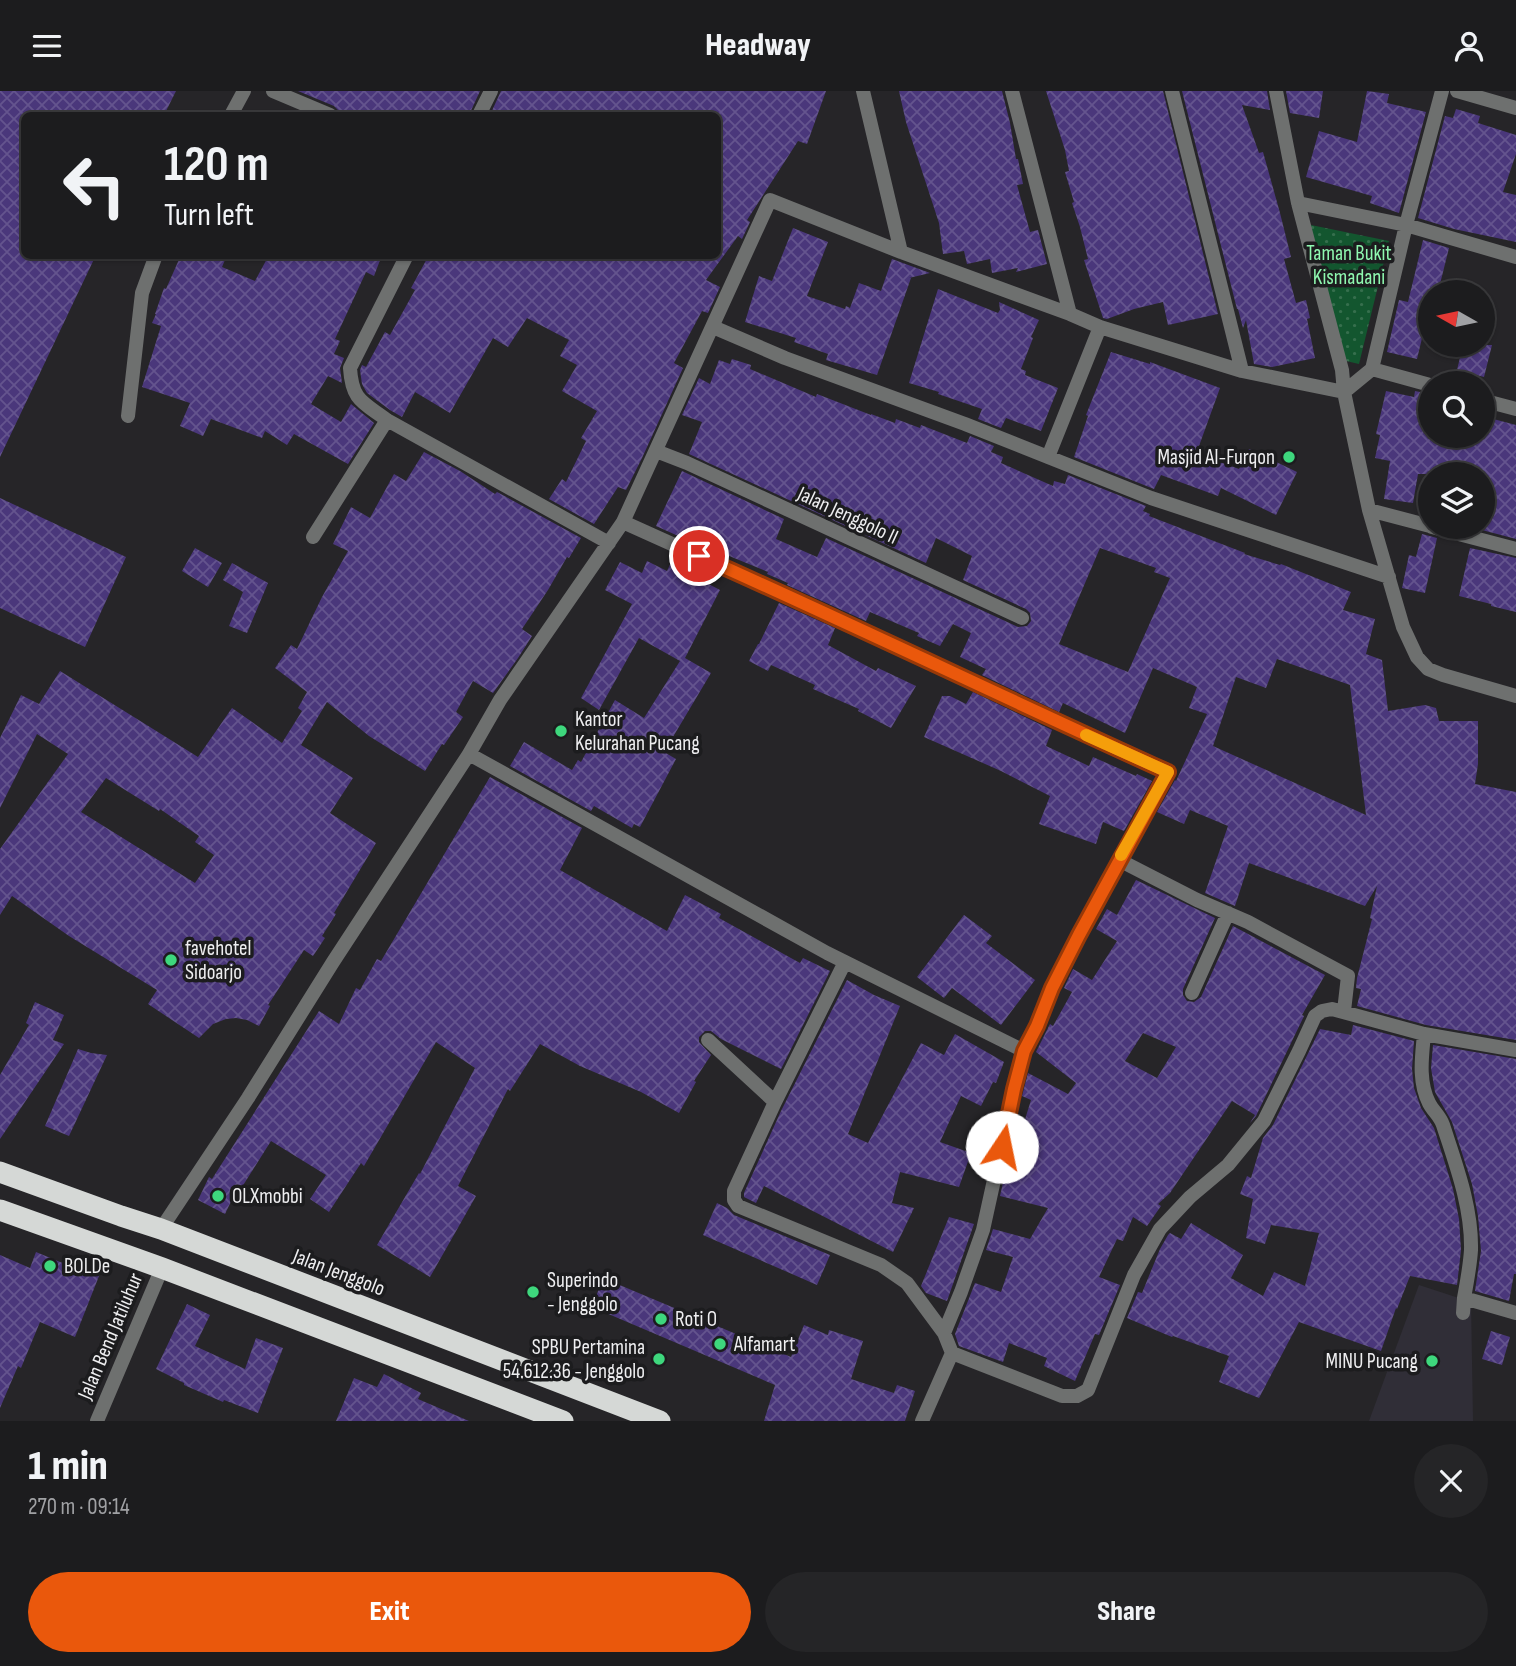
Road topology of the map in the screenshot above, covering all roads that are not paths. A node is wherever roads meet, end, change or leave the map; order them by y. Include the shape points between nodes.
1 (244, 91) edge
2 (273, 91) edge
3 (491, 91) edge
4 (863, 91) edge
5 (1012, 91) edge
6 (1172, 91) edge
7 (1276, 91) edge
8 (1442, 91) edge
9 (1457, 91) edge
10 (1516, 109) edge
11 (233, 112) edge
12 (323, 112) edge
13 (480, 112) edge
14 (1298, 203) junction
15 (1406, 225) junction
16 (901, 251) junction
17 (1516, 257) edge
18 (155, 259) edge
19 (405, 259) edge
20 (1070, 314) junction
21 (713, 327) junction
22 (1100, 327) junction
23 (1372, 369) junction
24 (1242, 371) junction
25 (1418, 382) edge
26 (1343, 392) junction
27 (1495, 403) edge
28 (1516, 409) edge
29 (128, 416) dead end
30 (387, 420) junction
31 (656, 450) junction
32 (1048, 457) junction
33 (1369, 510) junction
34 (623, 521) junction
35 (1418, 523) edge
36 (313, 537) dead end
37 (1479, 539) edge
38 (609, 543) junction
39 (1516, 549) edge
40 (1389, 577) junction
41 (1022, 618) dead end
42 (1516, 696) edge
43 (469, 754) junction
44 (1119, 860) junction
45 (1228, 913) junction
46 (845, 961) junction
47 (1192, 993) dead end
48 (1344, 1011) junction
49 (1424, 1034) junction
50 (708, 1040) dead end
51 (1516, 1049) edge
52 (1024, 1051) junction
53 (775, 1102) junction
54 (0, 1172) edge
55 (0, 1210) edge
56 (161, 1229) junction
57 (162, 1268) junction
58 (1464, 1298) junction
59 (1463, 1313) dead end
60 (1516, 1313) edge
61 (944, 1333) junction
62 (952, 1353) junction
63 (97, 1421) edge
64 (563, 1421) edge
65 (660, 1421) edge
66 (922, 1421) edge

1 - 11 street
2 - 12 street
3 - 13 street
4 - 16 street
5 - 20 street
6 - 24 street
7 - 14 street
8 - 15 street
9 - 10 street
14 - 15 street
14 - 26 street via 1342,370
15 - 17 street
15 - 23 street
16 - 20 street
16 - 21 street via 770,200
18 - 29 street via 142,293
19 - 30 street via 350,368 356,397
20 - 22 street
21 - 31 street
21 - 32 street
22 - 24 street
22 - 32 street
23 - 25 street
23 - 26 street
24 - 26 street
26 - 33 street
27 - 28 street
30 - 36 street
30 - 38 street
31 - 34 street
31 - 41 street, Jalan Jenggolo II
32 - 40 street via 1151,498
33 - 35 street
33 - 40 street
34 - 38 street
34 - 44 street via 1168,772
37 - 39 street
38 - 43 street via 500,699
40 - 42 street via 1403,627 1428,669
43 - 46 street
43 - 56 street
44 - 45 street
44 - 52 street
45 - 47 street
45 - 48 street via 1348,976
46 - 52 street
46 - 53 street
48 - 49 street
48 - 62 street via 1332,1009 1315,1016 1264,1121 1228,1165 1160,1229 1134,1275 1088,1390 1077,1397 1062,1396
49 - 51 street
49 - 58 street via 1421,1065 1426,1097 1441,1120 1470,1225
50 - 53 street
52 - 61 street via 983,1230
53 - 61 street via 734,1191 738,1206 881,1265 907,1283
54 - 56 highway, Jalan Jenggolo
55 - 57 highway
56 - 65 highway, Jalan Jenggolo
57 - 63 street, Jalan Bend Jatiluhur
57 - 64 highway
58 - 59 street
58 - 60 street
61 - 62 street
62 - 66 street

